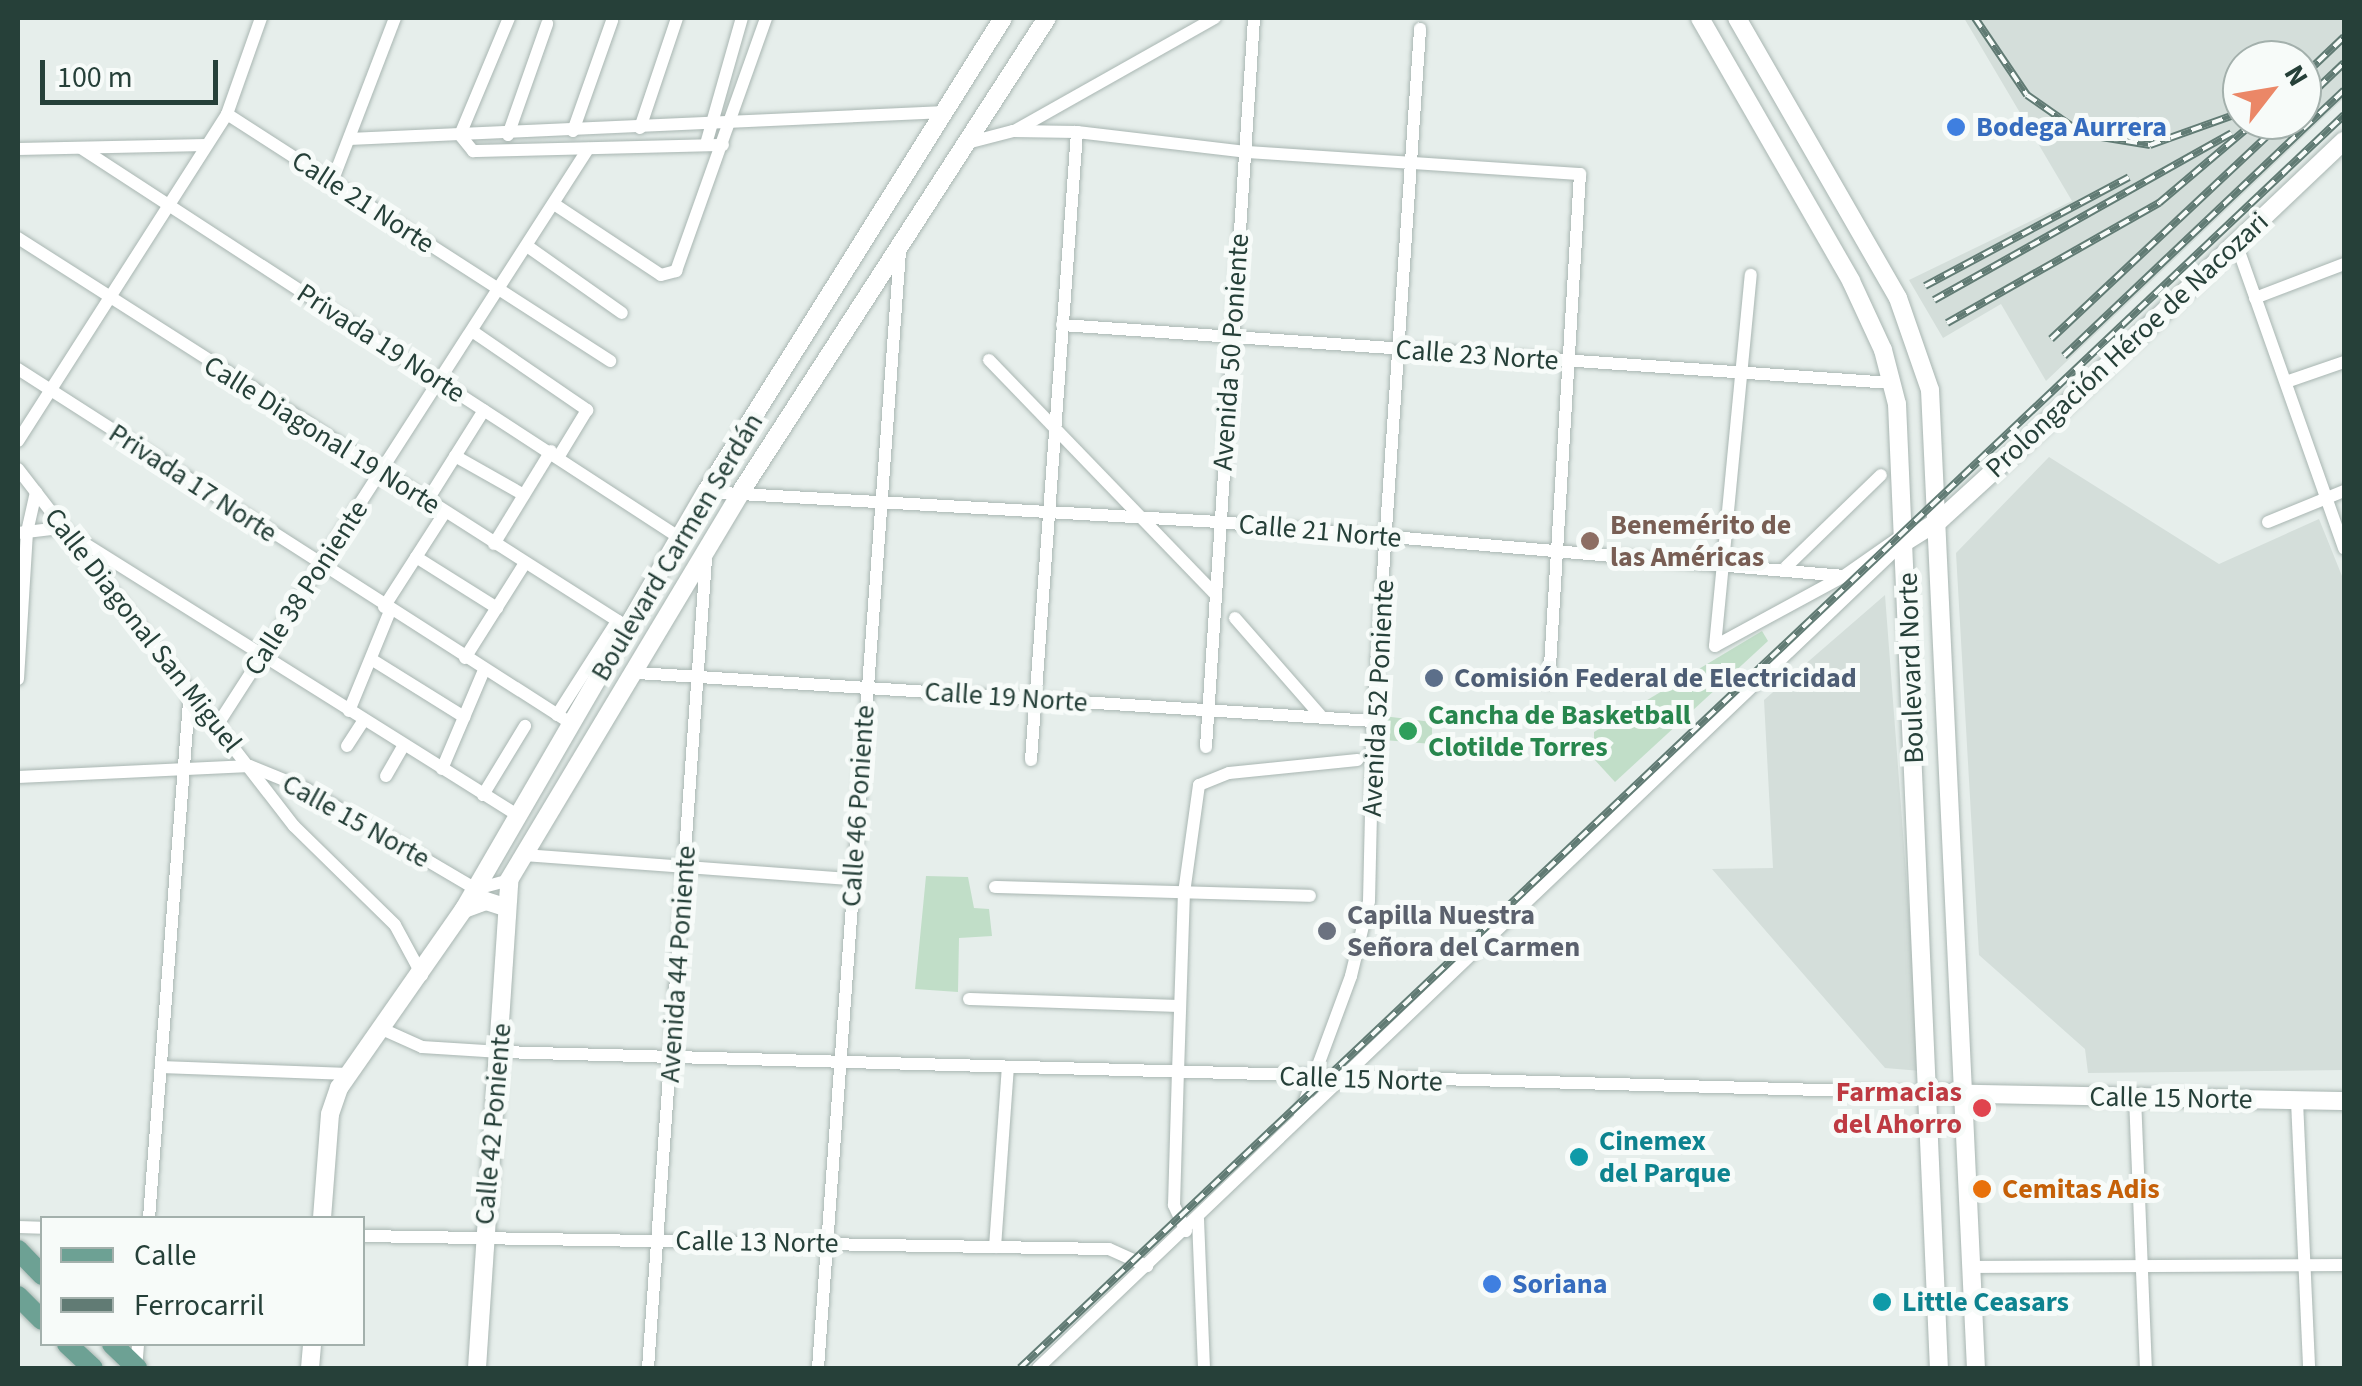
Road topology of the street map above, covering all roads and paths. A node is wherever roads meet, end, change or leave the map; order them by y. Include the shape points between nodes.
1 (261, 18) edge
2 (395, 18) edge
3 (510, 18) edge
4 (677, 18) edge
5 (742, 18) edge
6 (766, 18) edge
7 (1003, 18) edge
8 (1047, 18) edge
9 (1216, 18) edge
10 (1254, 18) edge
11 (1700, 18) edge
12 (1738, 18) edge
13 (612, 21) dead end
14 (546, 24) dead end
15 (1420, 29) dead end
16 (945, 112) junction
17 (226, 114) junction
18 (732, 122) junction
19 (709, 123) junction
20 (640, 128) junction
21 (573, 131) junction
22 (1014, 131) junction
23 (1077, 132) junction
24 (508, 135) junction
25 (460, 136) junction
26 (348, 139) junction
27 (928, 140) junction
28 (2344, 141) edge
29 (706, 144) junction
30 (724, 144) junction
31 (206, 145) junction
32 (82, 148) junction
33 (588, 149) junction
34 (18, 150) edge
35 (962, 150) junction
36 (1246, 152) junction
37 (1411, 160) junction
38 (332, 182) junction
39 (168, 204) junction
40 (554, 204) junction
41 (18, 238) edge
42 (900, 243) junction
43 (2236, 243) junction
44 (526, 246) junction
45 (2344, 264) edge
46 (1751, 276) dead end
47 (499, 289) junction
48 (106, 298) junction
49 (2255, 298) junction
50 (622, 314) dead end
51 (1062, 325) junction
52 (472, 331) junction
53 (1234, 337) junction
54 (1400, 350) junction
55 (988, 360) dead end
56 (610, 361) dead end
57 (1569, 362) junction
58 (2344, 362) edge
59 (18, 370) edge
60 (1741, 374) junction
61 (440, 382) junction
62 (2286, 382) junction
63 (1892, 383) junction
64 (48, 389) junction
65 (484, 410) junction
66 (1054, 427) junction
67 (18, 441) edge
68 (555, 453) junction
69 (455, 456) junction
70 (18, 469) edge
71 (382, 472) junction
72 (1882, 475) dead end
73 (742, 490) junction
74 (2344, 490) edge
75 (36, 492) junction
76 (706, 492) junction
77 (524, 495) junction
78 (881, 499) junction
79 (2325, 499) junction
80 (427, 501) junction
81 (444, 512) junction
82 (1048, 512) junction
83 (1146, 519) junction
84 (1940, 520) junction
85 (1218, 522) junction
86 (2268, 522) dead end
87 (60, 528) junction
88 (22, 533) edge
89 (1910, 535) junction
90 (680, 538) junction
91 (1388, 538) junction
92 (494, 544) junction
93 (2344, 548) edge
94 (1555, 551) junction
95 (416, 556) junction
96 (706, 560) junction
97 (525, 563) junction
98 (1723, 564) junction
99 (321, 566) junction
100 (1786, 567) junction
101 (1844, 576) junction
102 (1214, 594) junction
103 (496, 608) junction
104 (387, 609) junction
105 (1235, 618) dead end
106 (623, 624) junction
107 (263, 657) junction
108 (466, 658) junction
109 (371, 659) junction
110 (484, 670) junction
111 (638, 673) junction
112 (698, 677) junction
113 (18, 679) edge
114 (1549, 682) dead end
115 (867, 688) junction
116 (190, 689) junction
117 (1034, 699) junction
118 (1208, 710) junction
119 (349, 711) junction
120 (1320, 715) junction
121 (464, 717) junction
122 (364, 720) junction
123 (565, 720) junction
124 (1374, 720) junction
125 (218, 724) junction
126 (525, 726) dead end
127 (404, 745) junction
128 (346, 746) dead end
129 (1206, 747) dead end
130 (1031, 760) dead end
131 (1357, 760) dead end
132 (184, 765) junction
133 (250, 766) junction
134 (442, 769) junction
135 (386, 776) dead end
136 (18, 777) edge
137 (483, 794) junction
138 (519, 816) junction
139 (524, 855) junction
140 (685, 867) junction
141 (853, 879) junction
142 (509, 880) junction
143 (994, 887) dead end
144 (476, 888) junction
145 (1184, 893) junction
146 (1310, 896) dead end
147 (508, 908) junction
148 (464, 909) junction
149 (422, 974) junction
150 (969, 999) dead end
151 (1180, 1006) junction
152 (382, 1028) junction
153 (500, 1052) junction
154 (672, 1054) junction
155 (840, 1062) junction
156 (161, 1067) junction
157 (1008, 1067) junction
158 (1178, 1072) junction
159 (349, 1074) junction
160 (1314, 1078) junction
161 (1338, 1079) junction
162 (1926, 1093) junction
163 (1963, 1094) junction
164 (2135, 1097) junction
165 (2297, 1101) junction
166 (2344, 1101) edge
167 (1300, 1117) junction
168 (150, 1216) edge
169 (322, 1216) edge
170 (1198, 1220) junction
171 (1186, 1231) junction
172 (365, 1236) edge
173 (484, 1237) junction
174 (656, 1241) junction
175 (826, 1243) junction
176 (995, 1247) junction
177 (18, 1250) edge
178 (2344, 1265) edge
179 (1147, 1266) junction
180 (1972, 1266) junction
181 (2304, 1267) junction
182 (2144, 1270) junction
183 (40, 1273) edge
184 (18, 1296) edge
185 (40, 1318) edge
186 (69, 1346) edge
187 (114, 1346) edge
188 (1058, 1350) junction
189 (93, 1368) edge
190 (136, 1368) edge
191 (478, 1368) edge
192 (648, 1368) edge
193 (818, 1368) edge
194 (1038, 1368) edge
195 (1058, 1368) edge
196 (1204, 1368) edge
197 (1939, 1368) edge
198 (1976, 1368) edge
199 (2146, 1368) edge
200 (2309, 1368) edge

1 - 17 street
2 - 26 street
3 - 25 street
4 - 20 street
5 - 19 street
6 - 18 street
7 - 16 main road, Boulevard Carmen Serdán
8 - 35 main road, Boulevard Carmen Serdán
9 - 22 street
10 - 36 street, Avenida 50 Poniente
11 - 63 main road, Boulevard Norte via 1851,281
12 - 84 main road, Boulevard Norte via 1916,340 1930,390
13 - 21 street
14 - 24 street
15 - 37 street, Avenida 52 Poniente
16 - 18 street
16 - 27 main road, Boulevard Carmen Serdán
17 - 31 street
17 - 38 street, Calle 21 Norte
18 - 19 street
18 - 30 street
19 - 20 street
19 - 29 street
20 - 21 street
21 - 24 street
22 - 23 street
22 - 35 street
23 - 36 street
23 - 51 street
24 - 25 street
25 - 26 street
25 - 33 street via 473,151
26 - 38 street
27 - 35 main road
27 - 76 main road, Boulevard Carmen Serdán
28 - 43 main road, Prolongación Héroe de Nacozari
29 - 30 street
29 - 33 street
30 - 40 street via 670,276
31 - 32 street
31 - 39 street
32 - 34 street
32 - 39 street, Privada 19 Norte
33 - 40 street, Calle 38 Poniente
35 - 42 main road, Boulevard Carmen Serdán
36 - 37 street
36 - 53 street, Avenida 50 Poniente
37 - 54 street, Avenida 52 Poniente
37 - 57 street via 1580,174
38 - 47 street, Calle 21 Norte
39 - 48 street
39 - 61 street, Privada 19 Norte
40 - 44 street, Calle 38 Poniente
41 - 48 street, Calle Diagonal 19 Norte
42 - 73 main road, Boulevard Carmen Serdán
42 - 78 street, Calle 46 Poniente
43 - 49 street
43 - 84 main road, Prolongación Héroe de Nacozari
44 - 47 street, Calle 38 Poniente
44 - 50 street
45 - 49 street
46 - 60 street
47 - 52 street, Calle 38 Poniente
47 - 56 street, Calle 21 Norte
48 - 64 street
48 - 71 street, Calle Diagonal 19 Norte
49 - 62 street
51 - 53 street, Calle 23 Norte
51 - 66 street
52 - 61 street, Calle 38 Poniente
52 - 68 street via 587,410
53 - 54 street, Calle 23 Norte
53 - 85 street, Avenida 50 Poniente
54 - 57 street, Calle 23 Norte
54 - 91 street, Avenida 52 Poniente
55 - 66 street
57 - 60 street, Calle 23 Norte
57 - 94 street
58 - 62 street
59 - 64 street, Privada 17 Norte
60 - 63 street, Calle 23 Norte
60 - 98 street
61 - 65 street, Privada 19 Norte
61 - 71 street, Calle 38 Poniente
62 - 79 street
63 - 89 main road, Boulevard Norte
64 - 67 street
64 - 99 street, Privada 17 Norte
65 - 68 street, Privada 19 Norte
65 - 69 street
66 - 82 street
66 - 83 street
68 - 77 street
68 - 90 street, Privada 19 Norte
69 - 77 street
69 - 80 street
70 - 75 street, Calle Diagonal San Miguel
71 - 80 street, Calle Diagonal 19 Norte
71 - 99 street, Calle 38 Poniente
72 - 100 street
73 - 76 street, Calle 21 Norte
73 - 78 street, Calle 21 Norte
73 - 96 main road, Boulevard Carmen Serdán
74 - 79 street
75 - 87 street, Calle Diagonal San Miguel
75 - 88 street
76 - 90 main road, Boulevard Carmen Serdán
77 - 92 street
78 - 82 street, Calle 21 Norte
78 - 115 street, Calle 46 Poniente
79 - 86 street
79 - 93 street
80 - 81 street, Calle Diagonal 19 Norte
81 - 92 street, Calle Diagonal 19 Norte
81 - 95 street
82 - 83 street, Calle 21 Norte
82 - 117 street
83 - 85 street, Calle 21 Norte
83 - 102 street
84 - 89 main road, Prolongación Héroe de Nacozari
84 - 163 main road, Boulevard Norte
85 - 91 street, Calle 21 Norte
85 - 102 street, Avenida 50 Poniente
87 - 88 street
87 - 107 street
87 - 116 street, Calle Diagonal San Miguel
88 - 113 street
89 - 101 street
89 - 161 street
89 - 162 main road, Boulevard Norte
90 - 106 main road, Boulevard Carmen Serdán
91 - 94 street, Calle 21 Norte
91 - 124 street, Avenida 52 Poniente
92 - 97 street, Calle Diagonal 19 Norte
94 - 98 street, Calle 21 Norte
94 - 114 street
95 - 103 street
95 - 104 street
96 - 111 main road, Boulevard Carmen Serdán
96 - 112 street, Avenida 44 Poniente
97 - 103 street
97 - 106 street, Calle Diagonal 19 Norte
98 - 100 street, Calle 21 Norte
98 - 101 street via 1714,646
99 - 104 street, Privada 17 Norte
99 - 107 street, Calle 38 Poniente
100 - 101 street, Calle 21 Norte
102 - 118 street, Avenida 50 Poniente
103 - 108 street
104 - 108 street, Privada 17 Norte
104 - 109 street
105 - 120 street
106 - 123 main road, Boulevard Carmen Serdán
107 - 119 street
107 - 125 street, Calle 38 Poniente
108 - 110 street, Privada 17 Norte
109 - 119 street
109 - 121 street
110 - 121 street
110 - 123 street, Privada 17 Norte
111 - 112 street, Calle 19 Norte
111 - 139 main road, Boulevard Carmen Serdán
112 - 115 street, Calle 19 Norte
112 - 140 street, Avenida 44 Poniente
115 - 117 street, Calle 19 Norte
115 - 141 street, Calle 46 Poniente
116 - 125 street, Calle Diagonal San Miguel
116 - 132 street
117 - 118 street, Calle 19 Norte
117 - 130 street
118 - 120 street, Calle 19 Norte
118 - 129 street, Avenida 50 Poniente
119 - 122 street
120 - 124 street, Calle 19 Norte
121 - 134 street
122 - 127 street
122 - 128 street
123 - 138 main road, Boulevard Carmen Serdán
124 - 160 street, Avenida 52 Poniente via 1369,901 1351,976
125 - 133 street, Calle Diagonal San Miguel
126 - 137 street
127 - 134 street
127 - 135 street
131 - 145 street via 1208,778 1191,808
132 - 133 street, Calle 15 Norte
132 - 136 street, Calle 15 Norte
132 - 156 street
133 - 144 street, Calle 15 Norte via 306,789
133 - 149 street, Calle Diagonal San Miguel via 294,826 395,926
134 - 137 street
137 - 138 street
138 - 144 main road, Boulevard Carmen Serdán
139 - 140 street
139 - 142 main road, Boulevard Carmen Serdán
140 - 141 street
140 - 154 street, Avenida 44 Poniente
141 - 155 street, Calle 46 Poniente
142 - 144 street
142 - 147 main road, Calle 42 Poniente
143 - 145 street
144 - 148 main road, Boulevard Carmen Serdán
145 - 146 street
145 - 151 street
147 - 148 main road via 486,901
147 - 153 main road, Calle 42 Poniente
148 - 149 main road, Boulevard Carmen Serdán
149 - 152 main road, Boulevard Carmen Serdán
150 - 151 street
151 - 158 street
152 - 153 street, Calle 15 Norte via 422,1047
152 - 159 main road, Boulevard Carmen Serdán
153 - 154 street, Calle 15 Norte
153 - 173 main road, Calle 42 Poniente
154 - 155 street, Calle 15 Norte
154 - 174 street, Avenida 44 Poniente
155 - 157 street, Calle 15 Norte
155 - 175 street, Calle 46 Poniente
156 - 159 street
156 - 168 street
157 - 158 street, Calle 15 Norte
157 - 176 street
158 - 160 street, Calle 15 Norte
158 - 171 street via 1174,1205
159 - 169 main road, Boulevard Carmen Serdán via 330,1114
160 - 161 street, Calle 15 Norte
160 - 167 street, Avenida 52 Poniente
161 - 162 street, Calle 15 Norte
161 - 167 street
162 - 163 main road, Calle 15 Norte
162 - 197 main road, Boulevard Norte
163 - 164 main road, Calle 15 Norte
163 - 180 main road, Boulevard Norte
164 - 165 main road, Calle 15 Norte
164 - 182 street
165 - 166 main road, Calle 15 Norte
165 - 181 street
167 - 170 street
170 - 171 street
170 - 196 street
171 - 179 street
172 - 173 street, Calle 13 Norte
173 - 174 street, Calle 13 Norte
173 - 191 main road, Calle 42 Poniente
174 - 175 street, Calle 13 Norte
174 - 192 street, Avenida 44 Poniente
175 - 176 street, Calle 13 Norte
175 - 193 street, Calle 46 Poniente
176 - 179 street, Calle 13 Norte via 1108,1249
177 - 183 main road
178 - 181 street
179 - 188 street
180 - 182 street
180 - 198 main road, Boulevard Norte
181 - 182 street
181 - 200 street
182 - 199 street
184 - 185 main road
186 - 189 main road
187 - 190 main road
188 - 194 street
188 - 195 street

